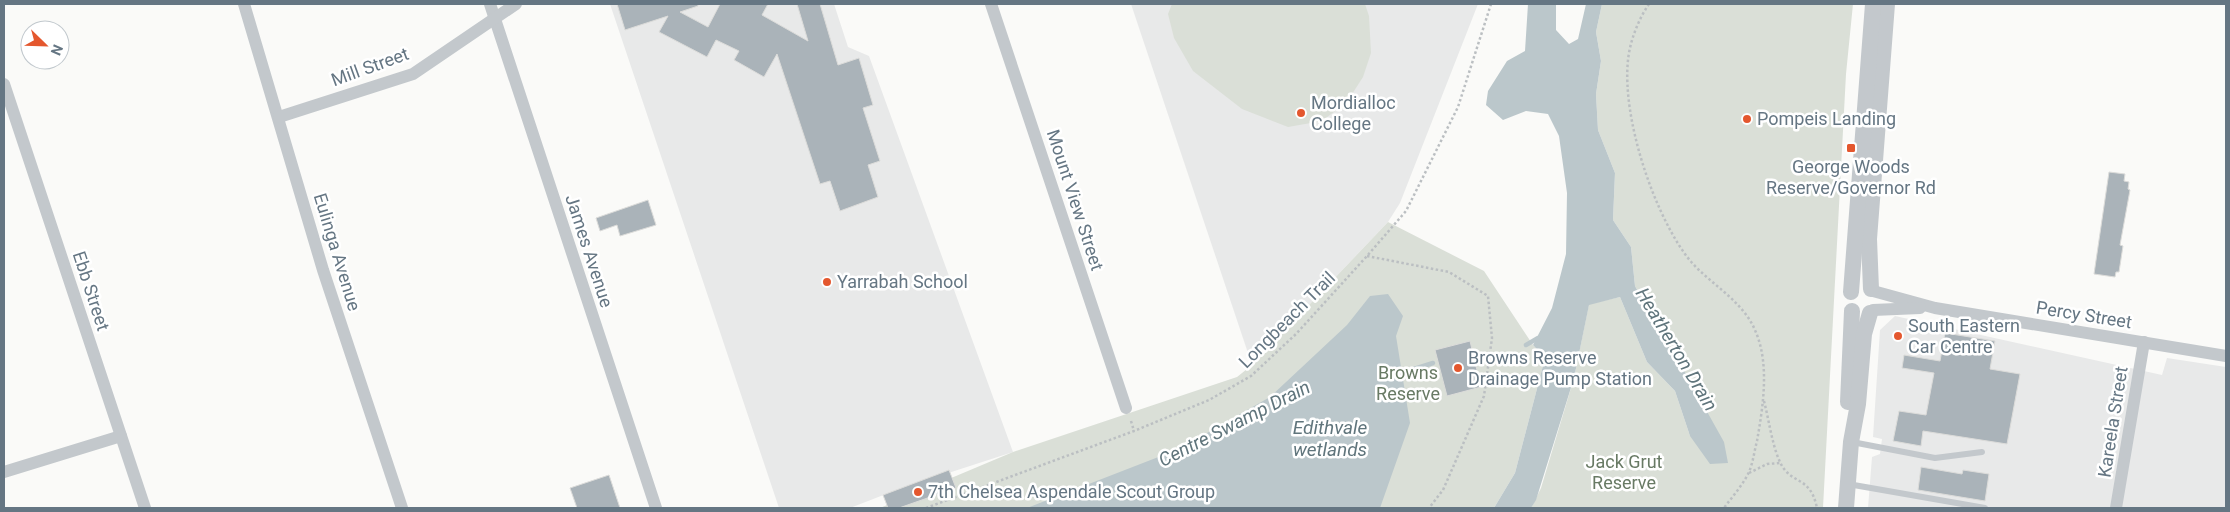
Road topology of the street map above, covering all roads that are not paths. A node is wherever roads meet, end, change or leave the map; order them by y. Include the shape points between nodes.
1 (244, 4) edge
2 (490, 4) edge
3 (516, 4) edge
4 (992, 4) edge
5 (1873, 4) edge
6 (1887, 4) edge
7 (494, 19) junction
8 (4, 84) edge
9 (279, 117) junction
10 (1872, 290) junction
11 (1851, 292) junction
12 (1935, 308) junction
13 (1852, 311) junction
14 (1871, 312) junction
15 (2144, 342) junction
16 (2226, 356) edge
17 (1126, 408) dead end
18 (121, 436) junction
19 (1851, 442) junction
20 (1982, 452) dead end
21 (4, 472) edge
22 (1848, 484) junction
23 (145, 508) edge
24 (402, 508) edge
25 (656, 508) edge
26 (1848, 508) edge
27 (1985, 508) edge
28 (2116, 508) edge

1 - 9 street, Eulinga Avenue
2 - 7 street, James Avenue
3 - 7 street, Mill Street
4 - 17 street, Mount View Street
5 - 11 street
6 - 10 street via 1869,239
7 - 9 street, Mill Street via 413,74
7 - 25 street, James Avenue
8 - 18 street, Ebb Street
9 - 24 street, Eulinga Avenue via 324,270
10 - 11 street via 1858,287
10 - 12 street, Percy Street
10 - 14 street via 1876,302
11 - 13 street via 1848,300
12 - 14 street, Percy Street
12 - 15 street, Percy Street
13 - 14 street via 1860,315
13 - 19 street via 1848,394
14 - 19 street via 1863,341
15 - 16 street, Percy Street
15 - 28 street, Kareela Street
18 - 21 street
18 - 23 street, Ebb Street
19 - 20 lane via 1935,458
19 - 22 street
22 - 26 street
22 - 27 lane

